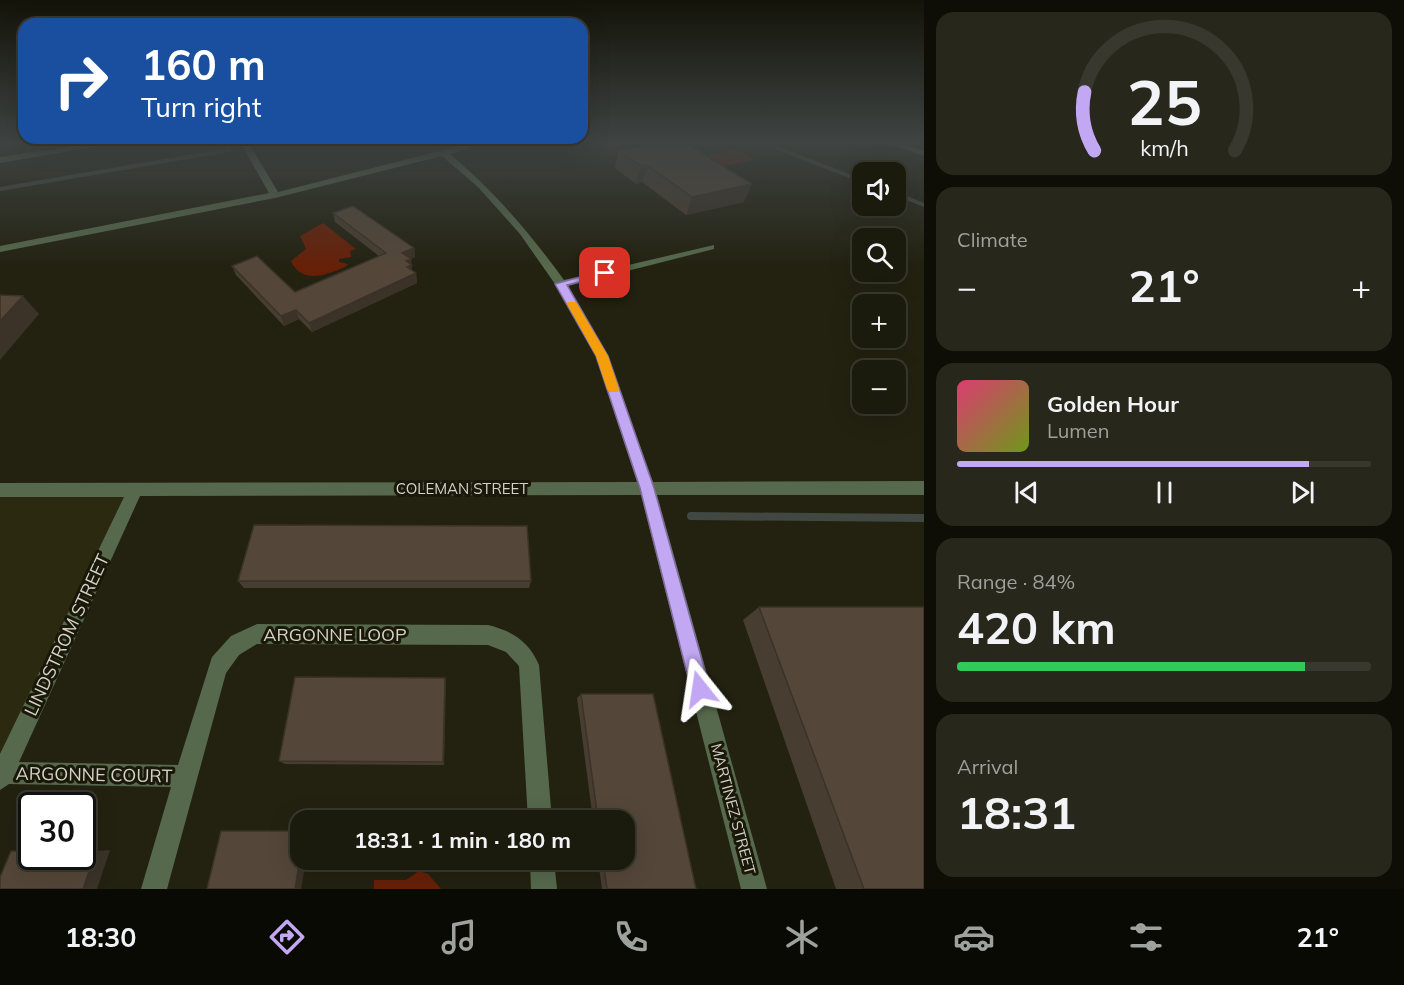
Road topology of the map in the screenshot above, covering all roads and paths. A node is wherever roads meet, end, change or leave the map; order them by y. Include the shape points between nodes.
1 (267, 183) edge
2 (321, 183) edge
3 (486, 183) edge
4 (274, 195) junction
5 (710, 247) dead end
6 (0, 249) edge
7 (561, 284) junction
8 (647, 488) junction
9 (924, 488) edge
10 (0, 490) edge
11 (135, 490) junction
12 (1, 776) edge
13 (186, 776) junction
14 (539, 810) edge
15 (543, 870) edge
16 (154, 889) edge
17 (544, 889) edge
18 (754, 889) edge

1 - 4 street
2 - 4 street
3 - 7 street, MARTINEZ STREET
4 - 6 street
5 - 7 street
7 - 8 street, MARTINEZ STREET via 602,356
8 - 9 street, COLEMAN STREET
8 - 11 street, COLEMAN STREET
8 - 18 street, MARTINEZ STREET
10 - 11 street, COLEMAN STREET
11 - 12 street, LINDSTROM STREET
12 - 13 street, ARGONNE COURT
13 - 14 street, ARGONNE LOOP via 216,671 229,651 246,638 257,634 488,635 512,643 529,665
13 - 16 street, ARGONNE LOOP
15 - 17 street

